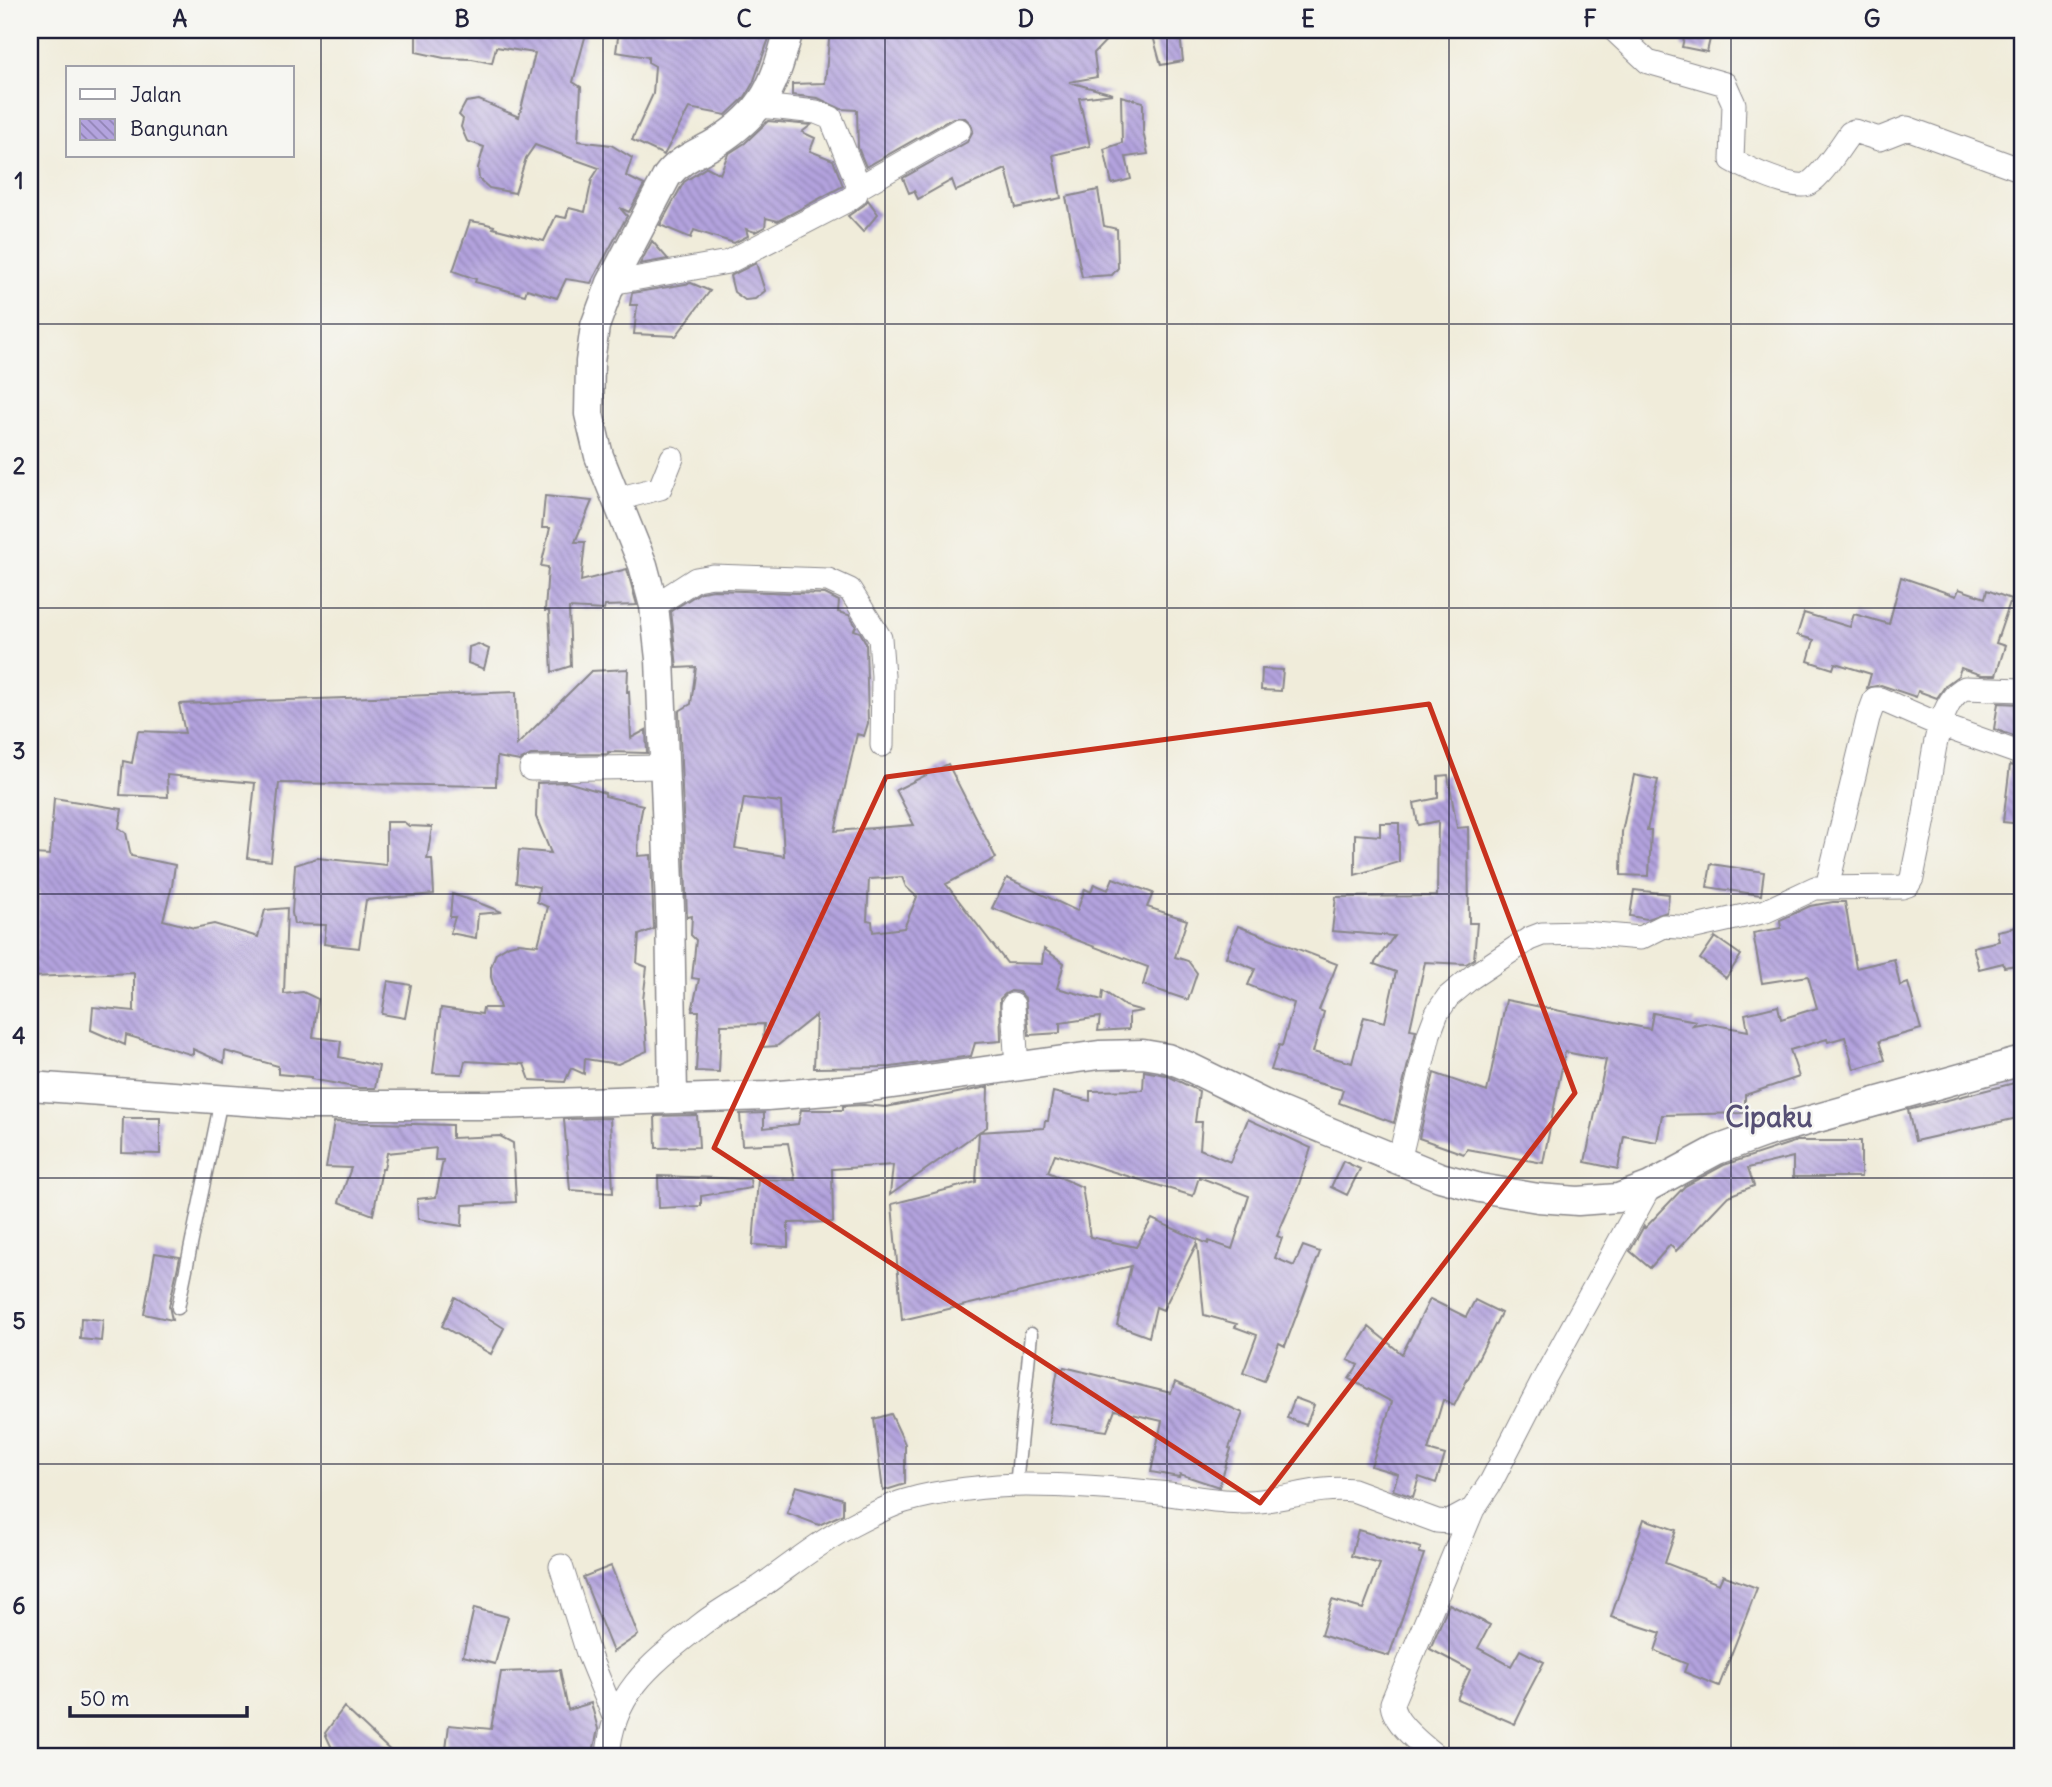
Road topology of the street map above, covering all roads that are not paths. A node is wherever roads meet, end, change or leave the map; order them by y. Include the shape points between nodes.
1 (789, 30) edge
2 (1614, 30) edge
3 (761, 106) junction
4 (960, 130) dead end
5 (2022, 170) edge
6 (858, 188) junction
7 (611, 283) junction
8 (673, 458) dead end
9 (617, 499) junction
10 (654, 606) junction
11 (2022, 690) edge
12 (1940, 725) junction
13 (882, 745) dead end
14 (2022, 754) edge
15 (663, 767) junction
16 (531, 769) dead end
17 (1827, 887) junction
18 (1013, 1005) dead end
19 (2022, 1061) edge
20 (1017, 1068) junction
21 (30, 1086) edge
22 (673, 1097) junction
23 (221, 1099) junction
24 (1399, 1161) junction
25 (1650, 1186) junction
26 (178, 1308) dead end
27 (1031, 1334) dead end
28 (1016, 1486) junction
29 (1473, 1508) junction
30 (561, 1566) dead end
31 (615, 1719) junction
32 (608, 1757) edge
33 (1437, 1757) edge

1 - 3 street
2 - 5 street via 1648,62 1725,84 1734,104 1732,160 1793,186 1815,180 1854,131 1879,139 1910,129
3 - 6 street via 831,118
3 - 7 street via 716,142 674,166
4 - 6 street
6 - 7 street via 848,200 728,262
7 - 9 street via 595,326 589,414 599,456
8 - 9 street via 660,488
9 - 10 street
10 - 13 street via 696,579 713,576 828,580 850,590 880,638
10 - 15 street
11 - 12 street via 1965,688 1955,695
12 - 14 street
12 - 17 street via 1911,881 1902,887
12 - 17 street via 1880,699 1872,705
15 - 16 street
15 - 22 street
17 - 24 street via 1806,891 1766,911 1691,928 1664,926 1640,938 1542,934 1505,954 1472,977 1437,1013
18 - 20 street
19 - 25 street via 1764,1132 1717,1150
20 - 22 street via 864,1088
20 - 24 street via 1099,1055 1167,1058
21 - 23 street
22 - 23 street via 489,1105 302,1105
23 - 26 lane
24 - 25 street via 1480,1188 1538,1198 1618,1198
25 - 29 street via 1492,1482
27 - 28 lane
28 - 29 street via 1245,1502 1340,1488 1437,1521 1459,1518
28 - 31 street via 904,1501 851,1525 716,1613 654,1662 626,1695
29 - 33 street via 1392,1703 1394,1713 1414,1738
30 - 31 street
31 - 32 street

